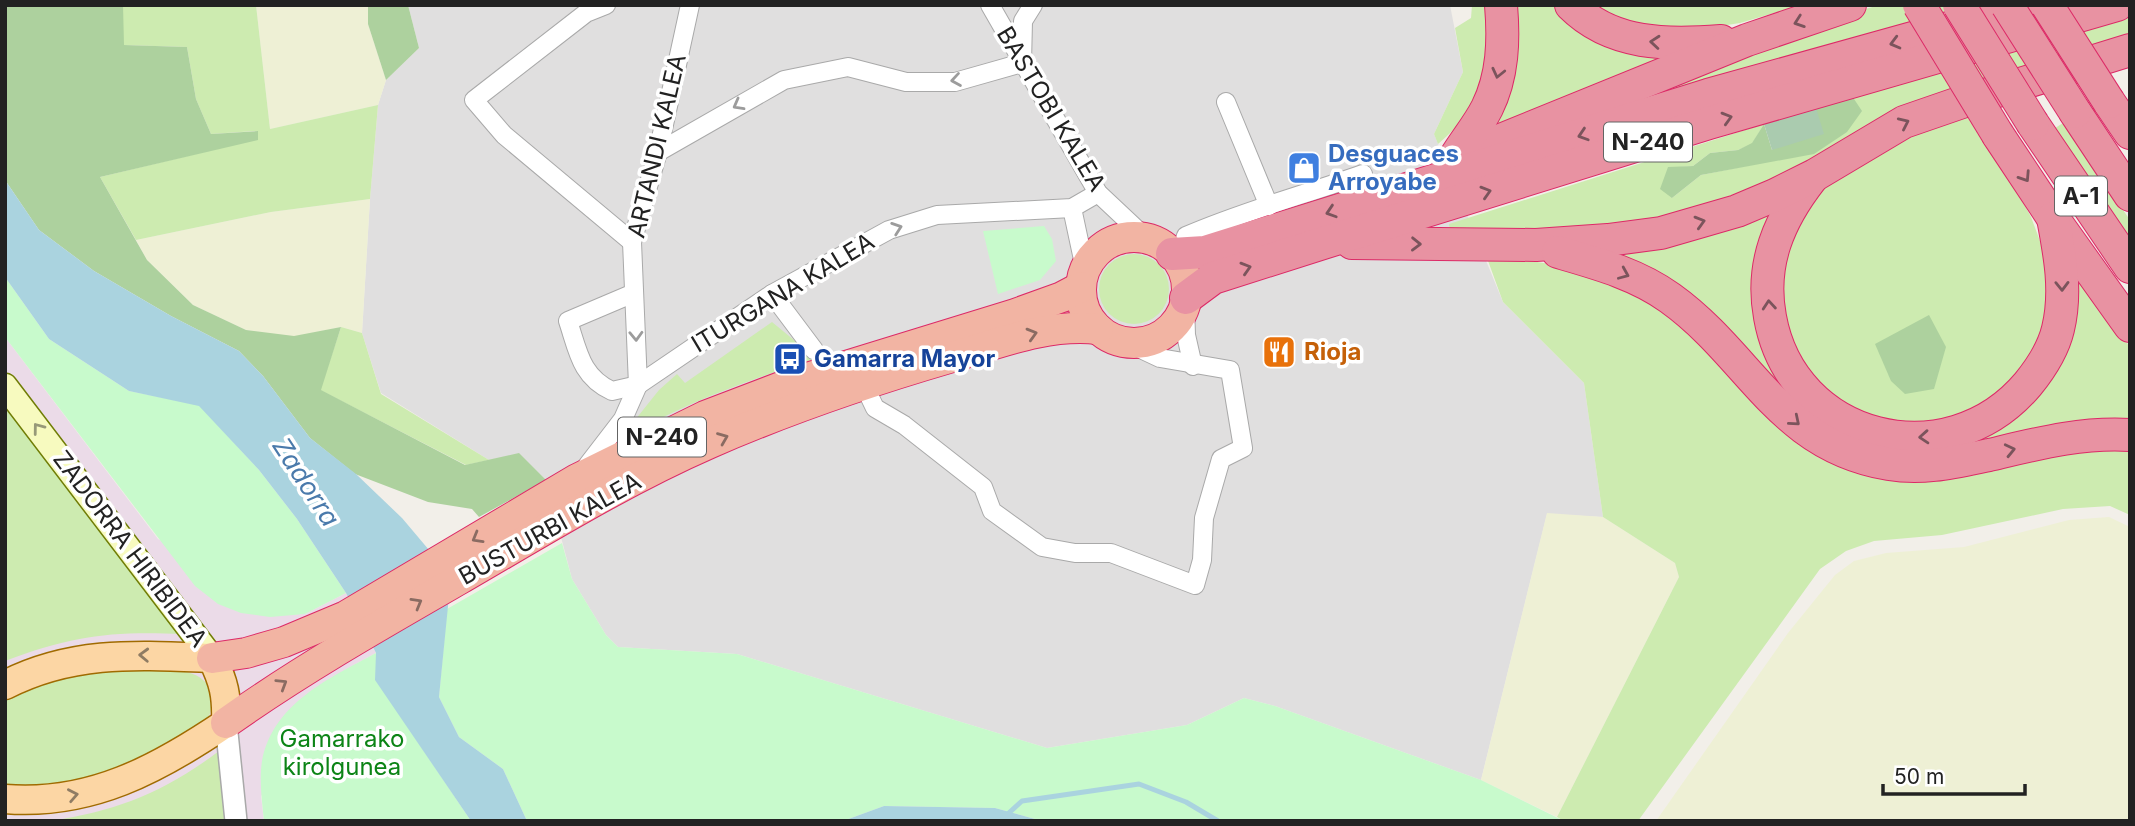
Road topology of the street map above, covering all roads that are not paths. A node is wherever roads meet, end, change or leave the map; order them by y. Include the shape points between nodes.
1 (606, 5) edge
2 (690, 5) edge
3 (990, 5) edge
4 (1033, 5) edge
5 (1501, 5) edge
6 (1571, 5) edge
7 (1850, 5) edge
8 (1919, 5) edge
9 (1959, 5) edge
10 (2007, 5) edge
11 (2031, 5) edge
12 (2047, 5) edge
13 (2118, 5) edge
14 (1747, 40) junction
15 (2130, 50) edge
16 (1021, 63) junction
17 (1226, 102) dead end
18 (2130, 133) edge
19 (658, 152) junction
20 (1454, 159) junction
21 (1363, 174) dead end
22 (1815, 175) junction
23 (1396, 191) junction
24 (1098, 193) junction
25 (2130, 195) edge
26 (1269, 206) junction
27 (1072, 208) junction
28 (2053, 218) junction
29 (632, 242) junction
30 (1323, 243) junction
31 (1536, 245) junction
32 (1166, 249) junction
33 (2130, 267) edge
34 (1083, 278) junction
35 (634, 293) junction
36 (772, 294) junction
37 (1185, 301) junction
38 (2130, 326) edge
39 (1098, 329) junction
40 (1128, 343) junction
41 (814, 350) dead end
42 (1193, 366) junction
43 (638, 385) junction
44 (867, 391) junction
45 (9, 394) edge
46 (2130, 435) edge
47 (577, 479) junction
48 (545, 514) junction
49 (352, 627) junction
50 (212, 658) junction
51 (5, 685) edge
52 (226, 723) junction
53 (5, 799) edge
54 (236, 821) edge

1 - 29 street via 586,13 474,100 504,135
2 - 19 street, ARTANDI KALEA
3 - 16 street, BASTOBI KALEA
4 - 16 street via 1023,21
5 -> 20 highway via 1502,56 1496,84 1487,108
14 -> 6 highway via 1655,44 1602,27
7 -> 14 highway
8 -> 28 highway, bridge
9 - 33 highway, A-1, bridge
10 - 25 highway, A-1, bridge
11 -> 23 highway, N-240 via 1709,95
12 - 18 highway, bridge
30 -> 13 highway, N-240 via 1709,123
14 - 20 highway
22 -> 15 highway via 1905,122
16 -> 19 street via 955,82 906,82 848,66 784,80
16 - 24 street, BASTOBI KALEA
17 - 26 street
19 - 29 street, ARTANDI KALEA
20 - 23 highway
21 - 26 street
28 -> 22 highway via 2062,305 2058,331 2036,375 1998,411 1953,433 1905,439 1882,435 1822,407 1790,372 1772,328 1768,305 1771,255 1792,203
31 -> 22 highway via 1661,233 1737,211
23 -> 32 highway, N-240 via 1205,252
24 - 27 street, ITURGANA KALEA
24 - 32 street, BASTOBI KALEA
26 - 32 street via 1230,217
27 - 34 street, BASTOBI KALEA
36 -> 27 street, ITURGANA KALEA via 888,230 937,215
28 - 38 highway
29 - 35 street, ARTANDI KALEA
30 -> 31 highway
37 -> 30 highway, N-240 via 1213,278
31 -> 46 highway via 1632,276 1670,298 1802,428 1858,457 1889,464 1940,466 2063,438
32 - 34 highway, N-240 via 1128,237 1111,242 1096,254
32 - 37 highway via 1184,274
34 - 39 highway via 1085,309
34 - 47 highway, BUSTURBI KALEA / N-240 via 1062,297 717,411
35 -> 43 street, ARTANDI KALEA
35 - 43 street via 568,321 584,369 597,385 612,391
36 - 41 street
36 - 43 street, ITURGANA KALEA
37 - 40 highway, N-240 via 1177,321 1164,334
37 - 42 street
39 - 40 highway, N-240
44 -> 39 highway, BUSTURBI KALEA / N-240 via 1042,331
40 - 42 street
42 - 44 street via 1230,370 1243,448 1221,459 1204,518 1202,560 1195,585 1111,553 1074,554 1042,547 992,512 983,487 875,408
43 - 47 street, ARTANDI KALEA via 623,419
48 -> 44 highway, BUSTURBI KALEA / N-240 via 599,499 708,444
50 -> 45 main road, ZADORRA HIRIBIDEA
47 - 48 highway, BUSTURBI KALEA / N-240
48 - 49 highway, BUSTURBI KALEA / N-240
49 - 50 highway, BUSTURBI KALEA / N-240
52 -> 49 highway, BUSTURBI KALEA / N-240
50 -> 51 main road via 118,654 42,669
50 - 52 main road, ZADORRA HIRIBIDEA via 223,681
53 -> 52 main road via 39,800 117,784 153,769
52 - 54 street

